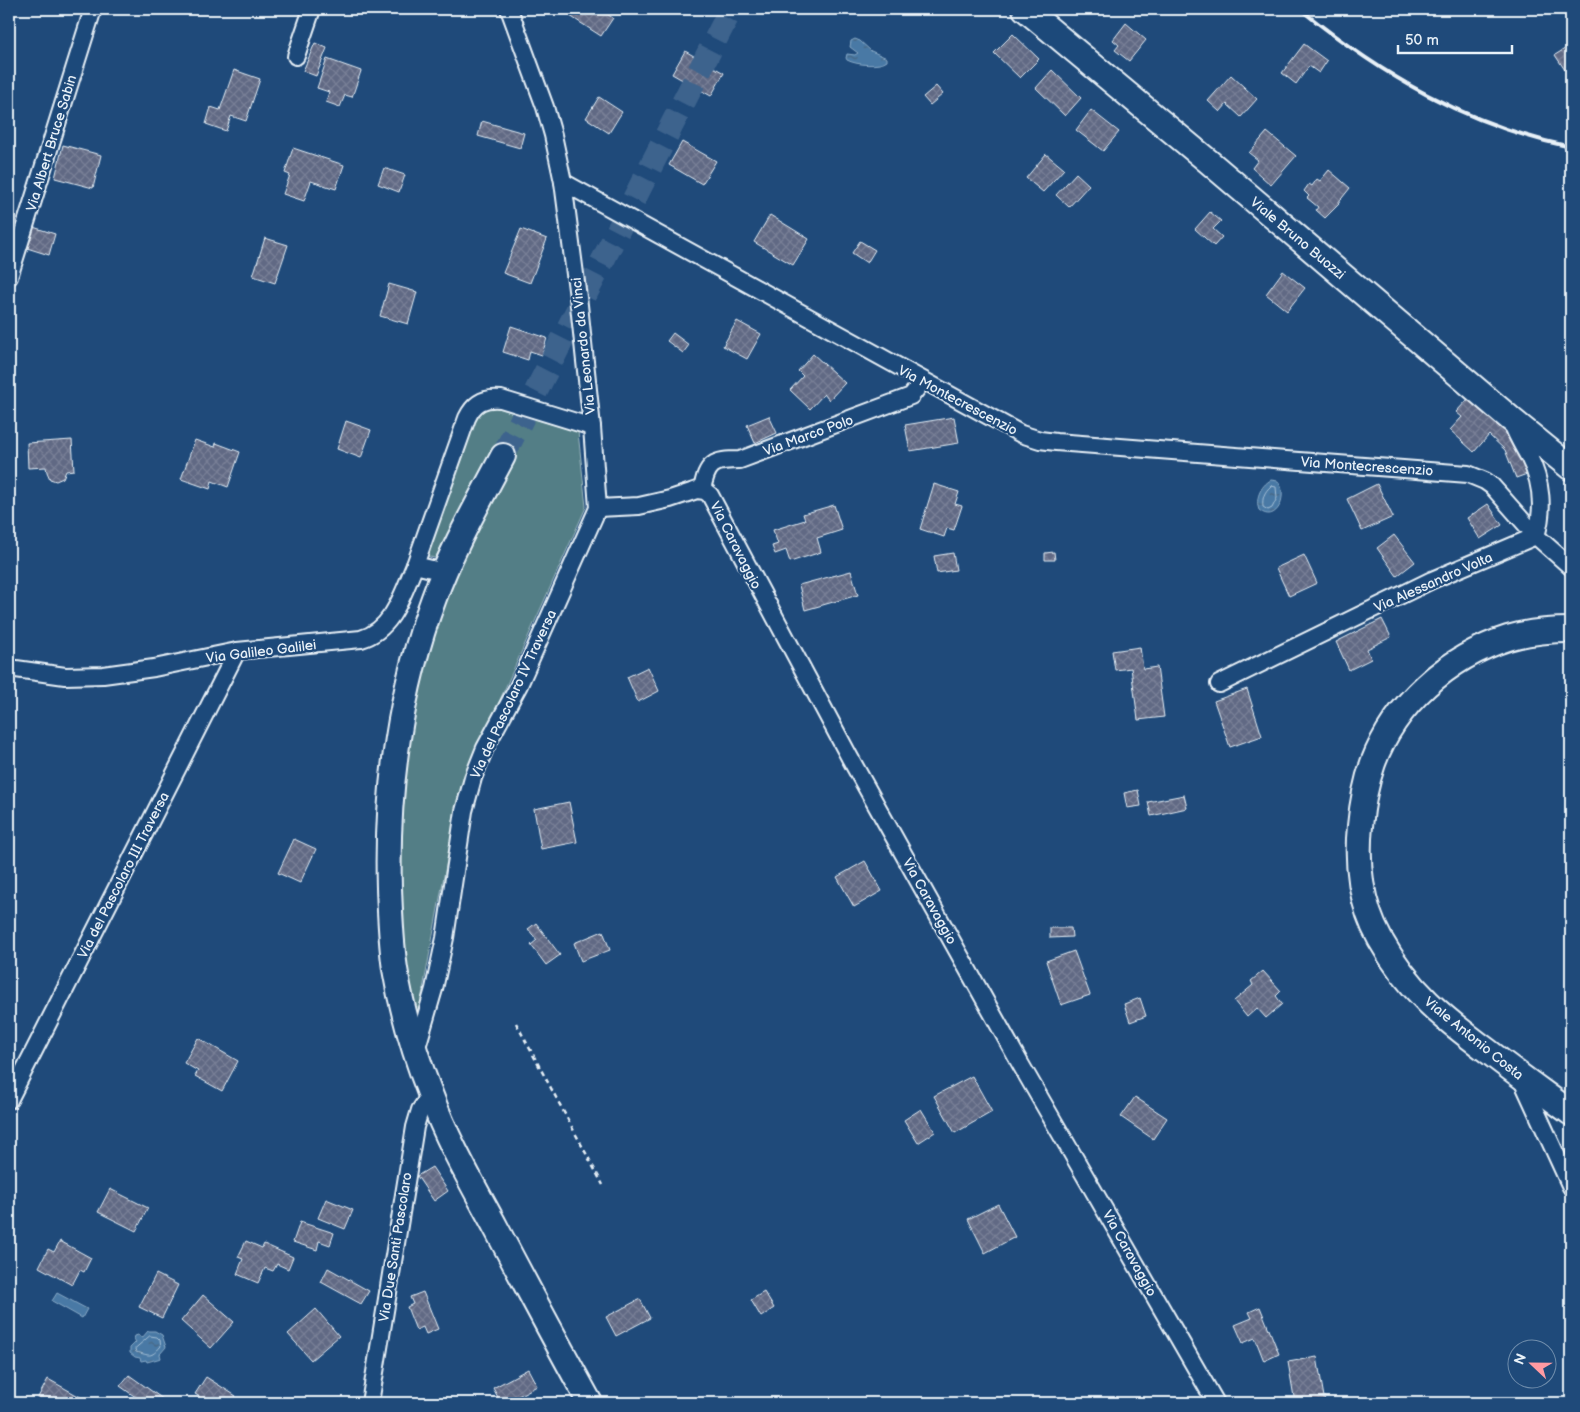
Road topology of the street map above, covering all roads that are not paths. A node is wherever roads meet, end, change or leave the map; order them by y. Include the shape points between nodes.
1 (93, 9) edge
2 (312, 9) edge
3 (509, 9) edge
4 (1025, 9) edge
5 (296, 56) dead end
6 (564, 182) junction
7 (9, 277) edge
8 (923, 381) junction
9 (1512, 420) junction
10 (592, 427) junction
11 (503, 456) tunnel mouth
12 (1571, 468) edge
13 (702, 490) junction
14 (598, 508) junction
15 (1536, 536) junction
16 (415, 565) junction
17 (1571, 567) edge
18 (444, 572) junction
19 (1571, 630) edge
20 (237, 651) junction
21 (9, 670) edge
22 (1219, 684) dead end
23 (416, 1054) junction
24 (1520, 1076) junction
25 (430, 1095) junction
26 (9, 1100) edge
27 (1571, 1113) edge
28 (1571, 1187) edge
29 (370, 1403) edge
30 (590, 1403) edge
31 (1216, 1403) edge

1 - 7 street, Via Albert Bruce Sabin
2 - 5 street
3 - 6 street via 554,135
4 - 9 main road, Viale Bruno Buozzi
6 - 8 street, Via Montecrescenzio
6 - 10 street, Via Leonardo da Vinci
8 - 13 street, Via Marco Polo via 911,396 740,460 715,462 708,468
8 - 15 street, Via Montecrescenzio via 1007,428 1040,440 1468,474 1492,486
9 - 12 main road, Viale Bruno Buozzi
9 - 15 street via 1533,466 1539,488 1541,517
10 - 14 street, Via del Pascolaro IV Traversa
10 - 16 street, Via Leonardo da Vinci via 501,399 486,399 478,403 467,418
11 - 18 main road
13 - 14 street, Via Caravaggio via 639,506
13 - 31 street, Via Caravaggio via 710,495 850,758 1021,1065
14 - 23 street, Via del Pascolaro IV Traversa via 519,685 485,748 473,778 464,812 434,989
15 - 17 street, Via Montecrescenzio
15 - 22 street, Via Alessandro Volta via 1432,580
16 - 18 street
16 - 20 street, Via Galileo Galilei via 392,616 381,630 372,635 355,640
18 - 23 main road via 423,630 410,681 390,809 391,934 400,992
19 - 24 main road, Viale Antonio Costa via 1526,634 1498,642 1434,678 1402,712 1379,749 1361,821 1358,856 1364,898 1375,929 1391,958 1427,1003
20 - 21 street, Via Galileo Galilei via 103,675 65,676
20 - 26 street, Via del Pascolaro III Traversa
23 - 25 main road
24 - 27 main road, Viale Antonio Costa
24 - 28 street
25 - 29 street, Via Due Santi Pascolaro via 420,1110 415,1127
25 - 30 main road via 459,1159

